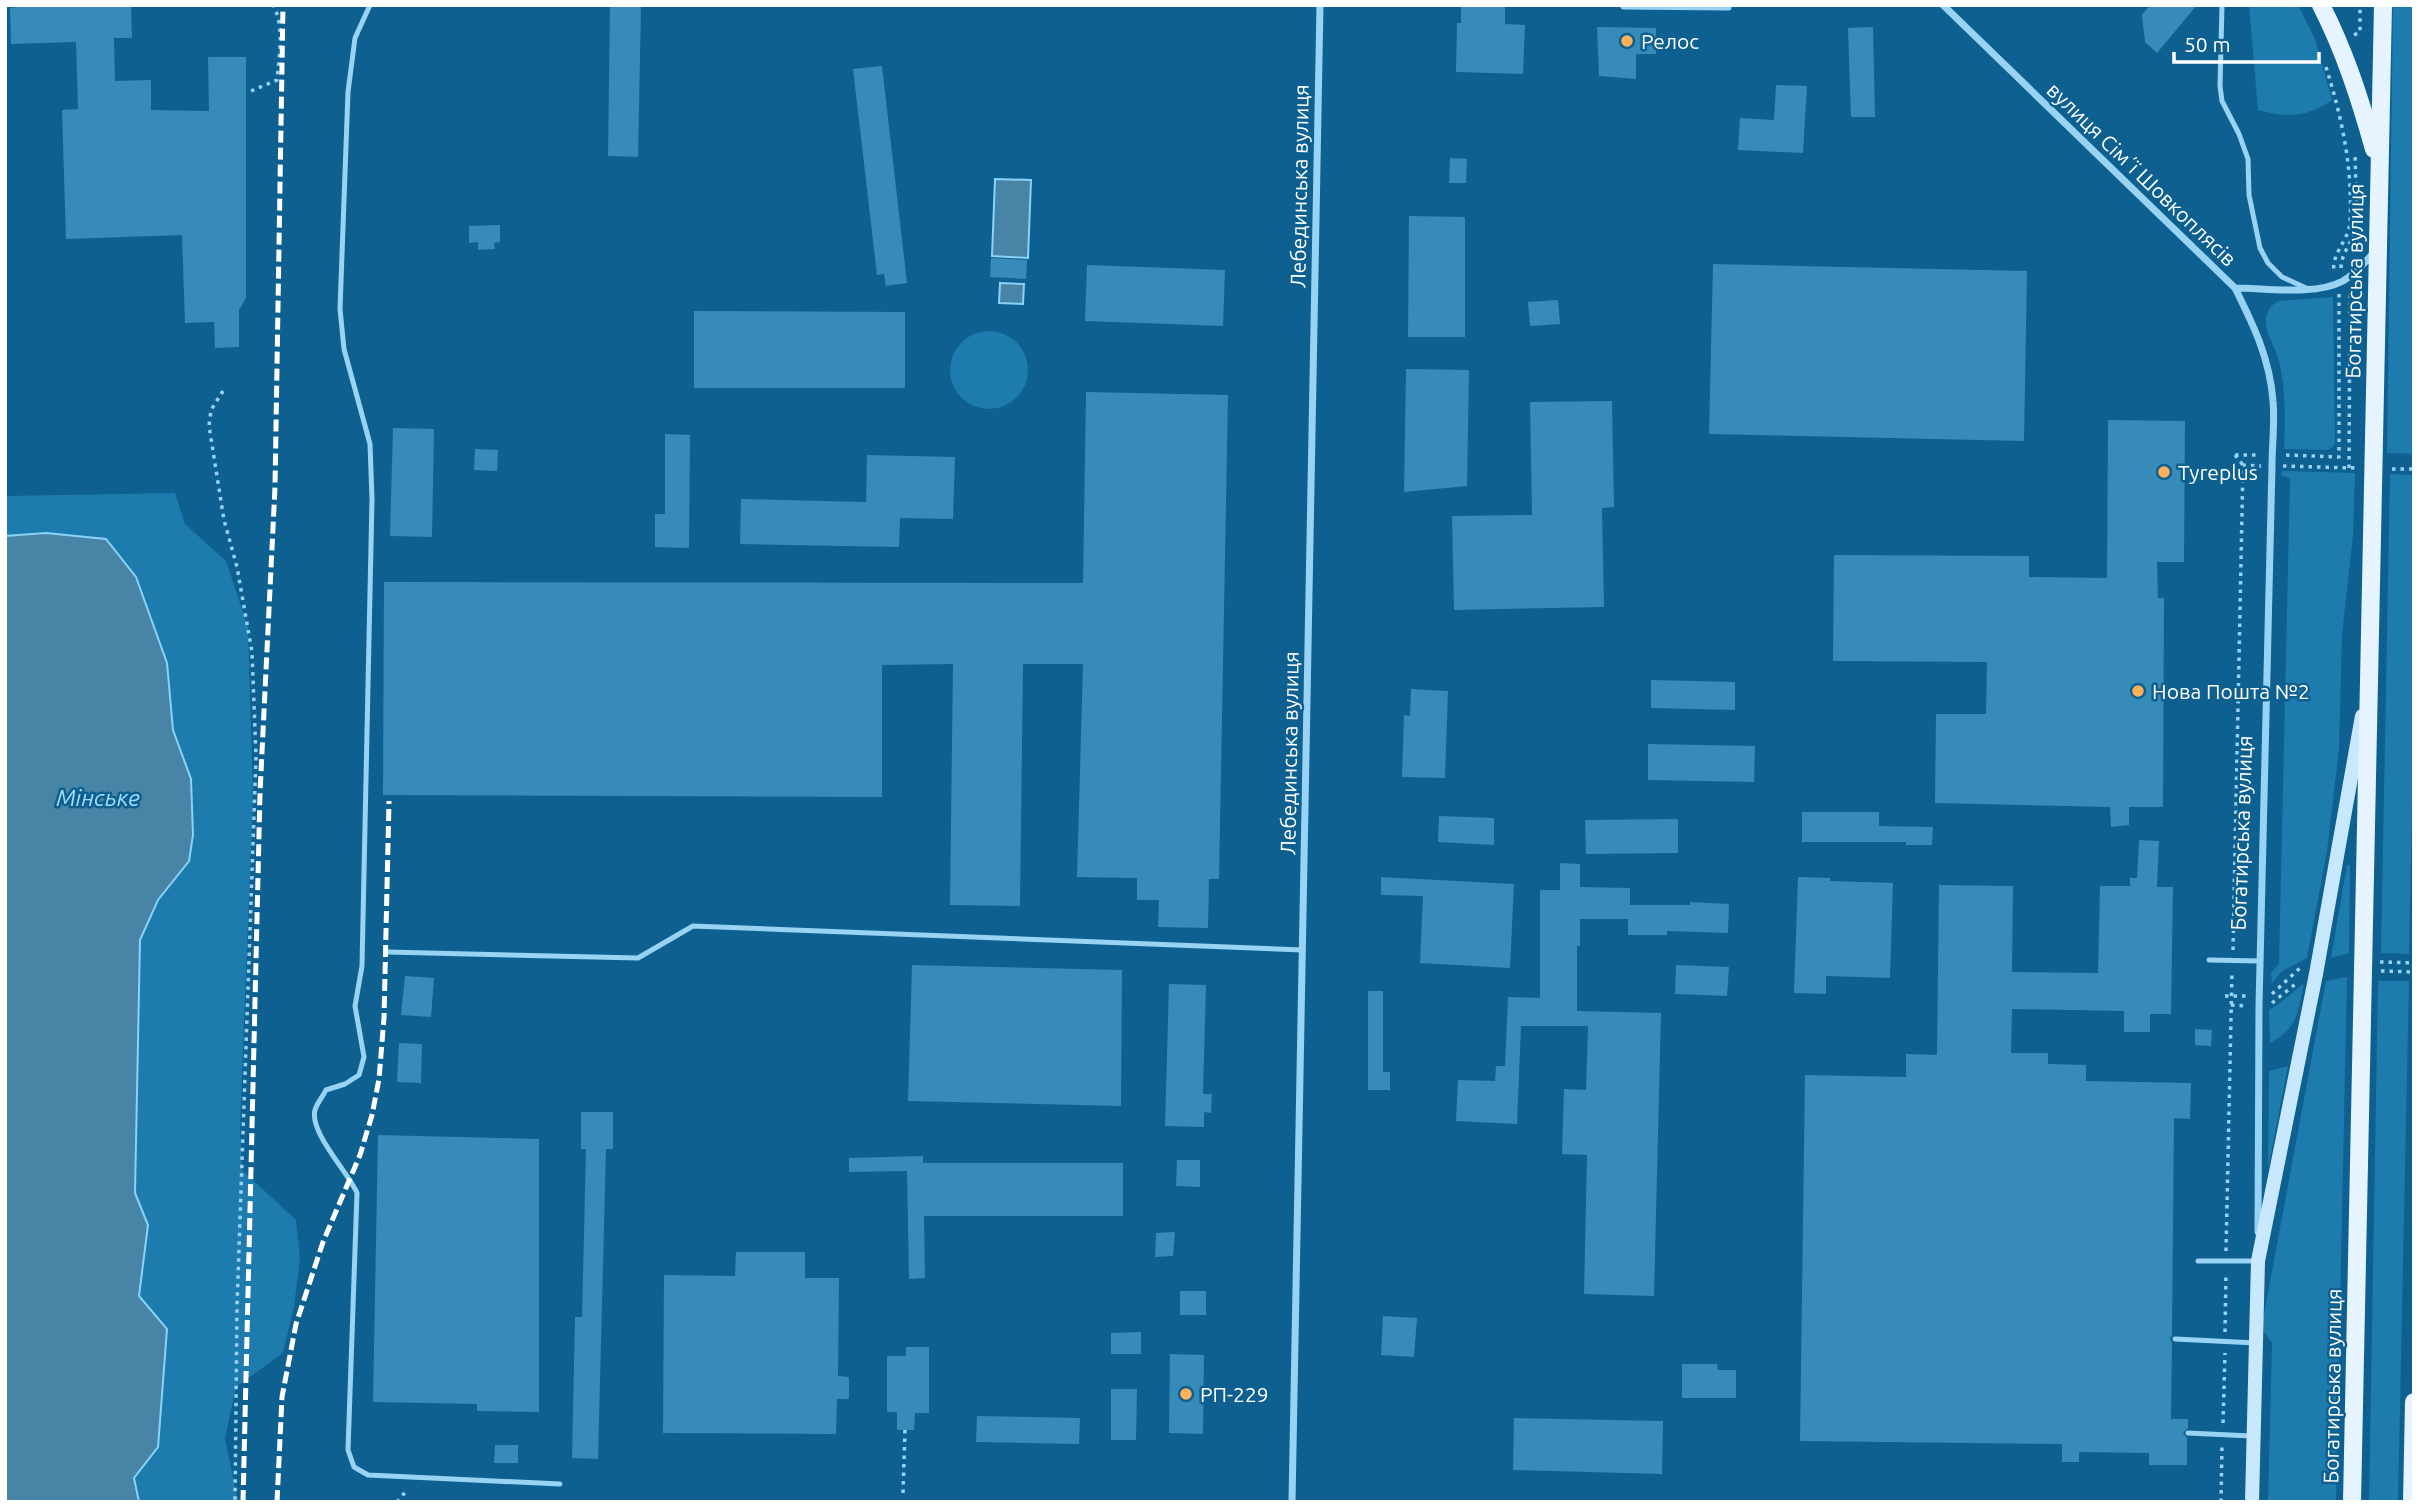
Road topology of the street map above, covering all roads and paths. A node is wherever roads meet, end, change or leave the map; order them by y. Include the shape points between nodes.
1 (273, 5) edge
2 (370, 5) edge
3 (1320, 5) edge
4 (1623, 5) edge
5 (1944, 5) edge
6 (2222, 5) edge
7 (2321, 5) edge
8 (2360, 5) edge
9 (2383, 5) edge
10 (1729, 8) dead end
11 (2339, 40) junction
12 (2324, 58) dead end
13 (251, 91) dead end
14 (2354, 149) dead end
15 (2379, 169) junction
16 (2377, 249) junction
17 (2346, 279) junction
18 (2337, 284) junction
19 (2235, 288) junction
20 (2309, 289) junction
21 (223, 391) dead end
22 (2235, 455) dead end
23 (2339, 457) dead end
24 (2243, 465) junction
25 (2273, 466) junction
26 (2348, 468) junction
27 (2373, 468) junction
28 (2414, 469) edge
29 (2368, 684) junction
30 (1303, 950) junction
31 (387, 952) dead end
32 (2208, 960) dead end
33 (2232, 961) junction
34 (2260, 961) junction
35 (2199, 1261) dead end
36 (2226, 1261) junction
37 (2258, 1261) junction
38 (2175, 1339) dead end
39 (2225, 1341) junction
40 (2256, 1343) junction
41 (2414, 1402) edge
42 (905, 1430) dead end
43 (2188, 1433) dead end
44 (2223, 1434) junction
45 (2253, 1436) junction
46 (560, 1484) dead end
47 (903, 1493) dead end
48 (234, 1502) edge
49 (1292, 1502) edge
50 (2221, 1502) edge
51 (2252, 1502) edge
52 (2352, 1502) edge
53 (2412, 1502) edge

1 - 13 path via 279,27 278,80
2 - 46 lane via 355,38 348,92 340,309 344,349 370,444 372,499 362,966 355,1006 364,1057 359,1075 326,1090 315,1112 317,1131 357,1193 348,1450 354,1466 368,1475
3 - 30 street, Лебединська вулиця
4 - 10 lane
5 - 19 street, вулиця Сімʼї Шовкоплясів
6 - 20 lane via 2222,101 2248,159 2249,195 2260,248 2281,277
7 - 11 main road
8 - 11 path via 2360,32
9 - 15 main road, Богатирська вулиця
11 - 15 main road
12 - 18 path via 2343,125 2348,170 2350,222 2332,265
14 - 17 path via 2357,222 2341,261
15 - 16 main road, Богатирська вулиця
16 - 17 street, вулиця Сімʼї Шовкоплясів
16 - 27 main road, Богатирська вулиця
17 - 18 street, вулиця Сімʼї Шовкоплясів
17 - 26 path via 2351,294
18 - 20 street, вулиця Сімʼї Шовкоплясів
18 - 23 path
19 - 20 street, вулиця Сімʼї Шовкоплясів
19 - 25 street, Богатирська вулиця via 2268,365
21 - 48 path via 211,410 209,426 252,652 256,757
22 - 24 path
24 - 25 path
24 - 33 path
25 - 26 path
25 - 34 street, Богатирська вулиця
26 - 27 path
27 - 28 path
27 - 29 main road, Богатирська вулиця
29 - 37 main road, Богатирська вулиця
29 - 52 main road, Богатирська вулиця
30 - 31 lane via 693,926 638,958
30 - 49 street, Лебединська вулиця
32 - 33 lane
33 - 34 lane
33 - 36 path
34 - 37 street, Богатирська вулиця
35 - 36 lane
36 - 37 lane
36 - 39 path
37 - 40 main road, Богатирська вулиця
38 - 39 lane
39 - 40 lane
39 - 44 path
40 - 45 main road, Богатирська вулиця
41 - 53 main road
42 - 47 path
43 - 44 lane
44 - 45 lane
44 - 50 path
45 - 51 main road, Богатирська вулиця

